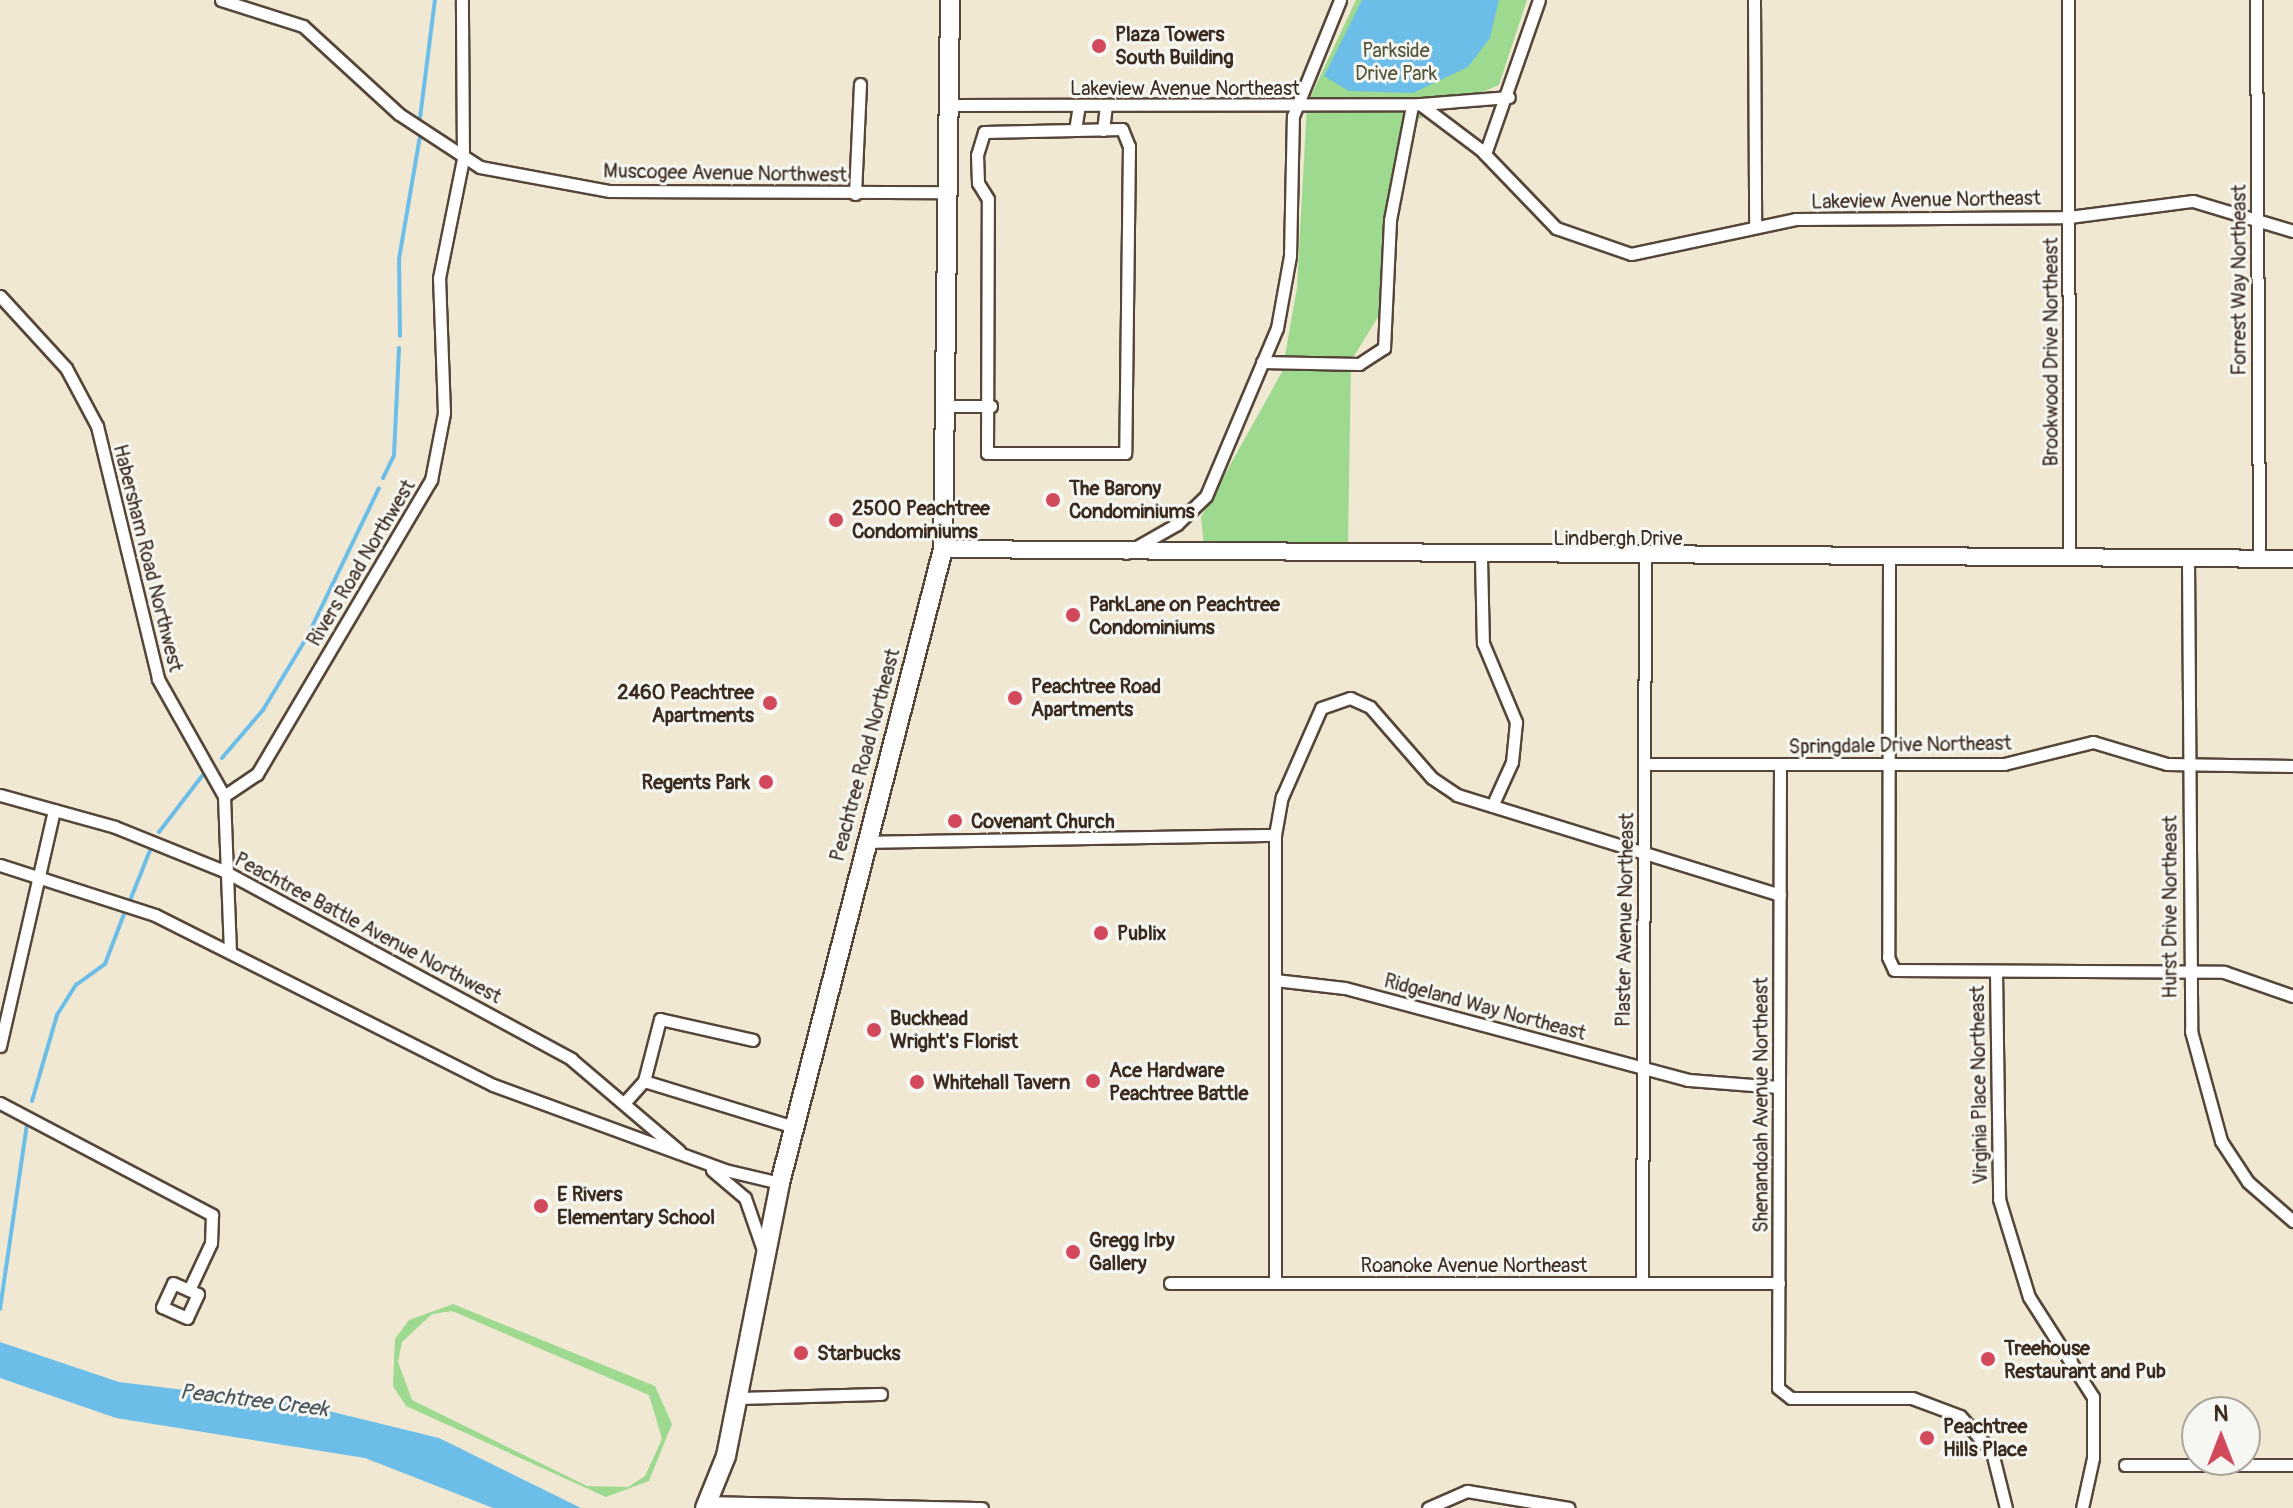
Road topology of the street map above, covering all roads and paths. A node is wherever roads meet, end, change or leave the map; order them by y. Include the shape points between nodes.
1 (221, 0) edge
2 (462, 0) edge
3 (950, 0) edge
4 (1340, 0) edge
5 (1539, 0) edge
6 (1754, 0) edge
7 (2068, 0) edge
8 (2256, 0) edge
9 (860, 84) dead end
10 (1509, 97) junction
11 (949, 105) junction
12 (1079, 105) junction
13 (1106, 105) junction
14 (1416, 105) junction
15 (1297, 106) junction
16 (1075, 130) junction
17 (1103, 130) junction
18 (1485, 154) junction
19 (463, 159) junction
20 (949, 192) junction
21 (855, 194) junction
22 (2069, 217) junction
23 (2256, 217) junction
24 (1755, 227) junction
25 (2293, 231) edge
26 (0, 296) edge
27 (1262, 362) junction
28 (950, 406) junction
29 (991, 406) junction
30 (943, 549) junction
31 (1125, 553) junction
32 (1481, 558) junction
33 (1645, 558) junction
34 (1889, 559) junction
35 (2069, 559) junction
36 (2293, 559) edge
37 (2188, 560) junction
38 (2259, 560) junction
39 (1645, 764) junction
40 (1780, 764) junction
41 (1888, 765) junction
42 (2187, 766) junction
43 (2293, 766) edge
44 (0, 795) edge
45 (224, 796) junction
46 (1492, 806) junction
47 (54, 810) junction
48 (1275, 835) junction
49 (863, 842) junction
50 (1643, 856) junction
51 (0, 865) edge
52 (224, 871) junction
53 (39, 876) junction
54 (1780, 895) junction
55 (230, 950) junction
56 (1996, 971) junction
57 (2187, 972) junction
58 (1275, 980) junction
59 (2293, 996) edge
60 (753, 1040) dead end
61 (0, 1046) edge
62 (1641, 1067) junction
63 (644, 1081) junction
64 (1779, 1087) junction
65 (625, 1102) junction
66 (0, 1103) edge
67 (794, 1127) junction
68 (685, 1157) junction
69 (702, 1162) junction
70 (780, 1183) junction
71 (2293, 1221) edge
72 (765, 1261) junction
73 (1170, 1283) dead end
74 (1275, 1283) junction
75 (1642, 1283) junction
76 (1779, 1283) junction
77 (189, 1290) dead end
78 (881, 1394) dead end
79 (737, 1398) junction
80 (2125, 1465) dead end
81 (2293, 1465) edge
82 (707, 1505) edge
83 (753, 1507) edge
84 (982, 1508) edge
85 (1428, 1508) edge
86 (1563, 1508) edge
87 (2006, 1508) edge
88 (2082, 1508) edge

1 - 19 street, Muscogee Avenue Northwest via 303,26 399,114
2 - 19 street, Rivers Road Northwest
3 - 11 highway, Peachtree Road Northeast
4 - 15 street
5 - 10 street
6 - 24 street
7 - 22 street, Brookwood Drive Northeast
8 - 23 street, Forrest Way Northeast
9 - 21 street
10 - 14 street, Lakeview Avenue Northeast
10 - 18 street
11 - 12 street, Lakeview Avenue Northeast
11 - 20 highway, Peachtree Road Northeast
12 - 13 street, Lakeview Avenue Northeast
12 - 16 street
13 - 15 street, Lakeview Avenue Northeast
13 - 17 street
14 - 15 street, Lakeview Avenue Northeast
14 - 18 street, Lakeview Avenue Northeast
14 - 27 street via 1390,220 1384,348 1359,364
15 - 27 street via 1287,281
16 - 17 street
16 - 29 street via 984,132 977,155 978,183 988,199
17 - 29 street via 1122,129 1129,146 1125,453 987,453 983,415
18 - 24 street, Lakeview Avenue Northeast via 1556,228 1606,251 1655,252
19 - 21 street, Muscogee Avenue Northwest via 610,191
19 - 45 street, Rivers Road Northwest via 439,278 444,413 431,480 257,774
20 - 21 street, Muscogee Avenue Northwest
20 - 28 highway, Peachtree Road Northeast
22 - 23 street, Lakeview Avenue Northeast via 2193,201
22 - 24 street, Lakeview Avenue Northeast via 1835,216
22 - 35 street, Brookwood Drive Northeast
23 - 25 street, Lakeview Avenue Northeast
23 - 38 street, Forrest Way Northeast
26 - 45 street, Habersham Road Northwest via 88,403 122,512 158,679
27 - 31 street via 1206,496 1177,524 1136,540
28 - 29 street
28 - 30 highway, Peachtree Road Northeast
30 - 31 main road, Lindbergh Drive
30 - 49 highway, Peachtree Road Northeast
31 - 32 main road, Lindbergh Drive
32 - 33 main road, Lindbergh Drive
32 - 46 street via 1483,643 1516,722 1512,762
33 - 34 main road, Lindbergh Drive
33 - 39 street, Plaster Avenue Northeast
34 - 35 main road, Lindbergh Drive
34 - 41 street
35 - 37 main road, Lindbergh Drive
36 - 38 main road, Lindbergh Drive
37 - 38 main road, Lindbergh Drive
37 - 42 street, Hurst Drive Northeast
39 - 40 street, Springdale Drive Northeast
39 - 50 street, Plaster Avenue Northeast
40 - 41 street, Springdale Drive Northeast
40 - 54 street, Shenandoah Avenue Northeast
41 - 42 street, Springdale Drive Northeast via 2004,764 2093,742
41 - 56 street via 1888,957 1894,970
42 - 43 street, Springdale Drive Northeast
42 - 57 street, Hurst Drive Northeast
44 - 47 street, Peachtree Battle Avenue Northwest
45 - 52 street
46 - 48 street via 1444,788 1370,707 1340,699 1321,708 1305,735
46 - 50 street
47 - 52 street, Peachtree Battle Avenue Northwest
47 - 53 street
48 - 49 street
48 - 58 street
49 - 67 highway, Peachtree Road Northeast
50 - 54 street
50 - 62 street, Plaster Avenue Northeast
51 - 53 street, Peachtree Battle Avenue Northwest
52 - 55 street
52 - 65 street, Peachtree Battle Avenue Northwest via 571,1059
53 - 55 street, Peachtree Battle Avenue Northwest
53 - 61 street
54 - 64 street, Shenandoah Avenue Northeast
55 - 68 street, Peachtree Battle Avenue Northwest via 480,1079
56 - 57 street
56 - 88 street, Virginia Place Northeast via 1999,1199 2029,1297 2093,1397 2093,1458
57 - 59 street via 2238,974
57 - 71 street, Hurst Drive Northeast via 2198,1075 2221,1141 2248,1182
58 - 62 street, Ridgeland Way Northeast via 1345,988
58 - 74 street
60 - 63 street via 660,1019
62 - 64 street, Ridgeland Way Northeast via 1708,1084
62 - 75 street, Plaster Avenue Northeast
63 - 65 street
63 - 67 street
64 - 76 street, Shenandoah Avenue Northeast
65 - 68 street, Peachtree Battle Avenue Northwest
66 - 77 street via 212,1215 211,1243
67 - 70 highway, Peachtree Road Northeast
68 - 69 street, Peachtree Battle Avenue Northwest
69 - 70 street, Peachtree Battle Avenue Northwest
69 - 72 street, Peachtree Battle Avenue Northwest via 745,1198
70 - 72 highway, Peachtree Road Northeast
72 - 79 highway, Peachtree Road Northeast
73 - 74 street, Roanoke Avenue Northeast
74 - 75 street, Roanoke Avenue Northeast
75 - 76 street, Roanoke Avenue Northeast
76 - 87 street, Shenandoah Avenue Northeast via 1778,1388 1791,1398 1912,1398 1960,1416 1992,1452
78 - 79 street
79 - 82 highway, Peachtree Road Northeast
80 - 81 street
82 - 83 street
83 - 84 street
85 - 86 street via 1467,1491

